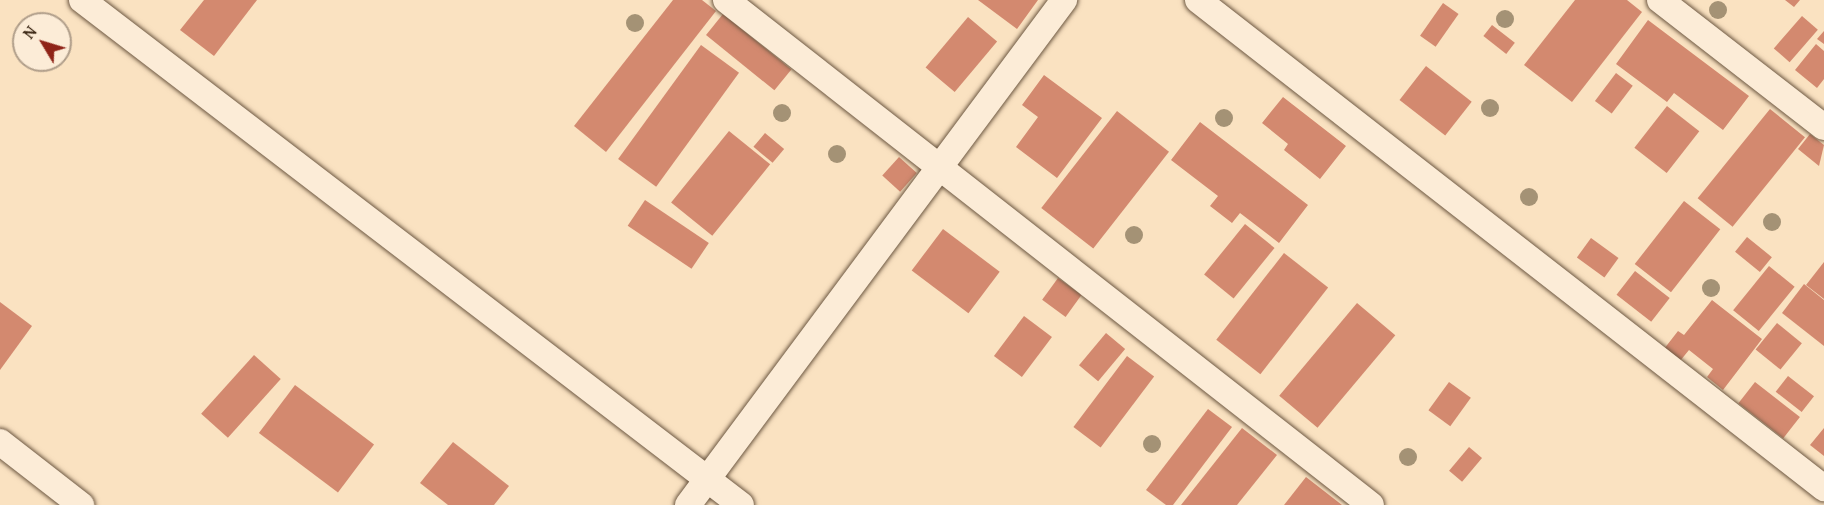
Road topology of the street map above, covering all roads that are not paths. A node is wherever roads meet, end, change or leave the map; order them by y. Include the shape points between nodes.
1 (82, 0) edge
2 (726, 0) edge
3 (1064, 0) edge
4 (1198, 0) edge
5 (1660, 0) edge
6 (1824, 127) edge
7 (938, 164) junction
8 (0, 442) edge
9 (707, 479) junction
10 (1824, 488) edge
11 (81, 505) edge
12 (688, 505) edge
13 (741, 505) edge
14 (1371, 505) edge

1 - 9 street
2 - 7 street
3 - 7 street
4 - 10 street
5 - 6 street
7 - 9 street
7 - 14 street
8 - 11 street
9 - 12 street
9 - 13 street

